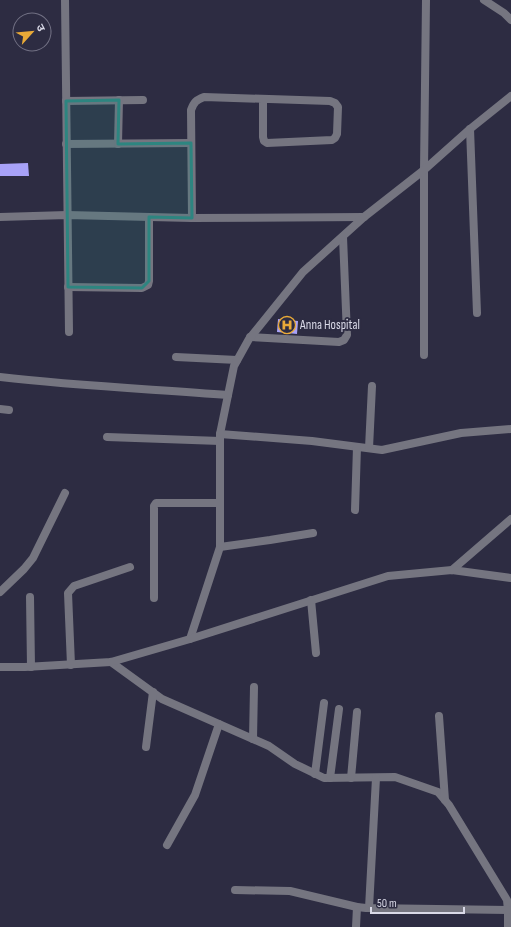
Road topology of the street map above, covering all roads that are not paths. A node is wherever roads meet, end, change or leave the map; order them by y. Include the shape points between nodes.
1 (65, 0) edge
2 (426, 0) edge
3 (484, 0) edge
4 (511, 20) edge
5 (511, 96) edge
6 (264, 99) junction
7 (119, 100) junction
8 (143, 100) dead end
9 (66, 101) junction
10 (470, 129) junction
11 (191, 143) junction
12 (66, 144) junction
13 (118, 144) junction
14 (424, 170) junction
15 (68, 215) junction
16 (0, 217) edge
17 (149, 217) junction
18 (192, 218) junction
19 (364, 218) junction
20 (343, 237) junction
21 (68, 287) junction
22 (476, 313) dead end
23 (69, 332) dead end
24 (250, 337) junction
25 (424, 355) dead end
26 (176, 357) dead end
27 (237, 360) junction
28 (0, 377) edge
29 (372, 386) dead end
30 (228, 395) junction
31 (0, 409) edge
32 (9, 410) dead end
33 (511, 428) edge
34 (220, 437) junction
35 (107, 438) dead end
36 (357, 447) junction
37 (369, 448) junction
38 (65, 492) dead end
39 (220, 503) junction
40 (355, 510) dead end
41 (511, 518) edge
42 (313, 533) dead end
43 (220, 547) junction
44 (130, 567) dead end
45 (452, 570) junction
46 (511, 578) edge
47 (0, 592) edge
48 (30, 597) dead end
49 (154, 598) dead end
50 (311, 600) junction
51 (190, 639) junction
52 (316, 653) dead end
53 (112, 662) junction
54 (71, 664) junction
55 (0, 667) edge
56 (31, 667) junction
57 (254, 687) dead end
58 (153, 692) junction
59 (324, 703) dead end
60 (339, 709) dead end
61 (357, 712) dead end
62 (439, 716) dead end
63 (218, 724) junction
64 (253, 739) junction
65 (146, 747) dead end
66 (315, 774) junction
67 (330, 778) junction
68 (352, 778) junction
69 (376, 778) junction
70 (445, 800) junction
71 (167, 845) dead end
72 (235, 890) dead end
73 (509, 900) edge
74 (357, 907) junction
75 (369, 908) junction
76 (508, 910) junction
77 (356, 927) edge
78 (508, 927) edge

1 - 9 street
2 - 14 street
3 - 4 street
5 - 10 street
6 - 6 street via 335,103 338,107 335,138 267,143 263,137
6 - 11 street via 198,99 192,110
7 - 8 street
7 - 9 street
7 - 13 street
9 - 12 street
10 - 14 street
10 - 22 street
11 - 13 street
11 - 18 street
12 - 13 street
12 - 15 street
14 - 19 street
14 - 25 street
15 - 16 street
15 - 17 street
15 - 21 street
17 - 18 street
17 - 21 street via 148,286
18 - 19 street
19 - 20 street
20 - 24 street via 303,272
20 - 24 street via 347,335 344,340 339,342
21 - 23 street
24 - 27 street
26 - 27 street
27 - 30 street
28 - 30 street via 70,385
29 - 37 street
30 - 34 street
31 - 32 street
33 - 37 street via 461,433 382,450
34 - 35 street
34 - 36 street via 312,441
34 - 39 street
36 - 37 street
36 - 40 street
38 - 47 street via 33,558
39 - 43 street
39 - 49 street via 156,503
41 - 45 street
42 - 43 street
43 - 51 street
44 - 54 street via 70,589 68,593
45 - 46 street
45 - 50 street via 388,576
48 - 56 street
50 - 51 street
50 - 52 street
51 - 53 street
53 - 54 street
53 - 58 street
54 - 56 street
55 - 56 street
57 - 64 street
58 - 63 street via 162,699
58 - 65 street
59 - 66 street
60 - 67 street
61 - 68 street
62 - 70 street
63 - 64 street
63 - 71 street via 195,794
64 - 66 street
66 - 67 street
67 - 68 street
68 - 69 street
69 - 70 street via 395,777 438,792
69 - 75 street
70 - 73 street
72 - 74 street via 290,891
73 - 76 street
74 - 75 street
74 - 77 street
75 - 76 street
76 - 78 street

